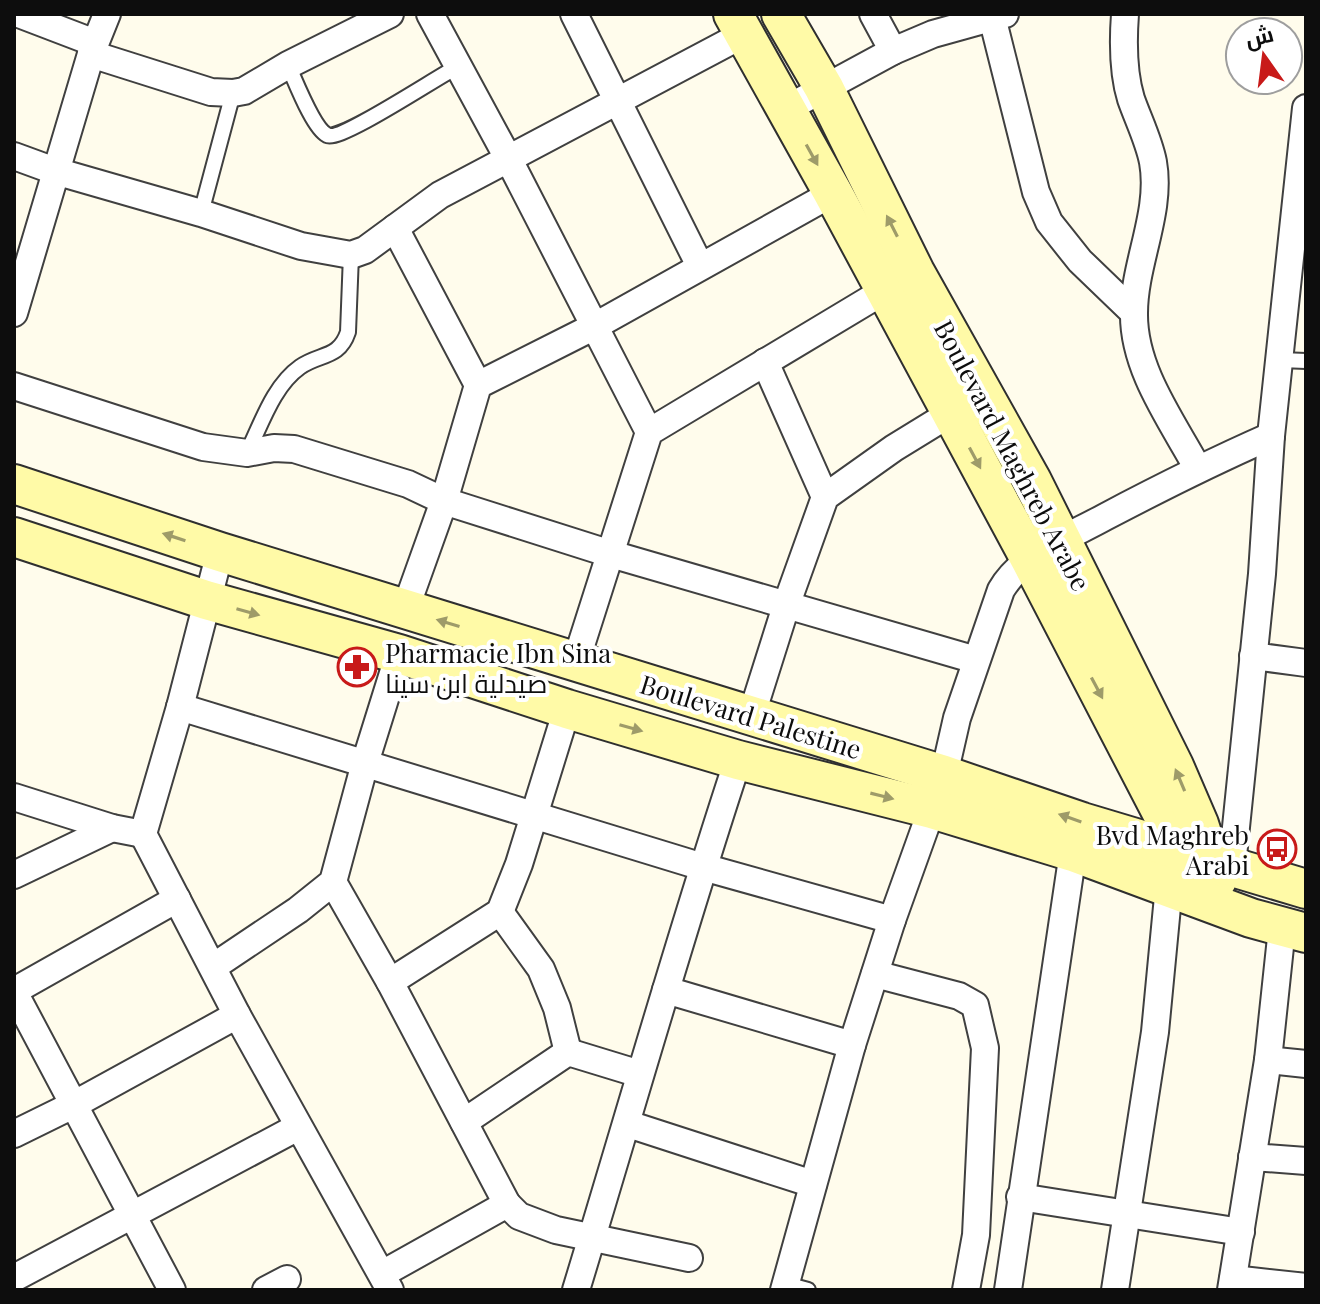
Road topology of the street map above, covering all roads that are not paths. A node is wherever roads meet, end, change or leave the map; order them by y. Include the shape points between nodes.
1 (19, 14) edge
2 (107, 14) edge
3 (390, 14) edge
4 (430, 14) edge
5 (574, 14) edge
6 (781, 14) edge
7 (873, 14) edge
8 (1125, 14) edge
9 (996, 15) edge
10 (738, 24) edge
11 (93, 49) junction
12 (893, 51) junction
13 (288, 65) junction
14 (457, 67) junction
15 (824, 88) junction
16 (233, 93) junction
17 (617, 101) junction
18 (1306, 108) edge
19 (786, 109) junction
20 (14, 156) edge
21 (508, 158) junction
22 (55, 171) junction
23 (833, 193) junction
24 (1302, 200) edge
25 (201, 213) junction
26 (395, 228) junction
27 (351, 255) junction
28 (700, 266) junction
29 (900, 282) junction
30 (14, 313) edge
31 (1134, 313) junction
32 (595, 326) junction
33 (1293, 361) edge
34 (765, 362) junction
35 (478, 385) junction
36 (14, 386) edge
37 (951, 413) junction
38 (649, 432) junction
39 (1271, 436) junction
40 (247, 453) junction
41 (1198, 469) junction
42 (14, 484) edge
43 (825, 497) junction
44 (444, 501) junction
45 (14, 537) edge
46 (1046, 550) junction
47 (220, 552) junction
48 (611, 554) junction
49 (206, 600) junction
50 (787, 603) junction
51 (405, 610) junction
52 (399, 654) junction
53 (1253, 656) junction
54 (976, 660) junction
55 (576, 661) junction
56 (1306, 663) edge
57 (180, 707) junction
58 (567, 709) junction
59 (751, 717) junction
60 (738, 760) junction
61 (365, 763) junction
62 (938, 792) junction
63 (14, 797) edge
64 (533, 813) junction
65 (112, 828) junction
66 (143, 834) junction
67 (1073, 852) junction
68 (703, 867) junction
69 (14, 875) edge
70 (1202, 878) junction
71 (333, 882) junction
72 (1306, 889) edge
73 (177, 899) junction
74 (500, 912) junction
75 (892, 920) junction
76 (1294, 931) edge
77 (213, 967) junction
78 (875, 974) junction
79 (390, 982) junction
80 (666, 990) junction
81 (14, 991) edge
82 (237, 1015) junction
83 (852, 1045) junction
84 (568, 1052) junction
85 (1268, 1060) junction
86 (1306, 1064) edge
87 (640, 1074) junction
88 (75, 1104) junction
89 (464, 1122) junction
90 (628, 1124) junction
91 (298, 1127) junction
92 (14, 1134) edge
93 (1252, 1157) junction
94 (1306, 1161) edge
95 (813, 1184) junction
96 (1020, 1197) junction
97 (507, 1204) junction
98 (132, 1214) junction
99 (1125, 1215) junction
100 (1241, 1232) junction
101 (592, 1237) junction
102 (689, 1258) dead end
103 (14, 1278) edge
104 (386, 1282) edge
105 (1232, 1284) edge
106 (1306, 1287) edge
107 (793, 1288) edge
108 (172, 1290) edge
109 (576, 1290) edge
110 (966, 1290) edge
111 (1008, 1290) edge
112 (1115, 1290) edge

1 - 11 street
2 - 11 street
3 - 13 street
4 - 14 street
5 - 17 street
6 - 15 street, Boulevard Maghreb Arabe
7 - 12 street
8 - 31 street via 1130,94 1153,161 1151,212
9 - 12 street
9 - 31 street via 1036,192 1049,222
10 - 17 street
10 - 19 street, Boulevard Maghreb Arabe
11 - 16 street via 211,92
11 - 22 street
12 - 15 street
13 - 14 lane via 317,125 334,137
13 - 16 street
14 - 21 street
15 - 19 street
29 -> 15 street, Boulevard Maghreb Arabe
16 - 25 lane
17 - 21 street
17 - 28 street
18 - 24 street
19 -> 23 street, Boulevard Maghreb Arabe
20 - 22 street
21 - 26 street via 440,195
21 - 32 street
22 - 25 street
22 - 30 street
23 - 28 street
23 - 29 street, Boulevard Maghreb Arabe
24 - 33 street
25 - 27 street via 301,246
26 - 27 street
26 - 35 street
27 - 40 lane via 344,343 286,379
28 - 32 street
29 - 34 street
29 - 37 street, Boulevard Maghreb Arabe
29 - 46 street, Boulevard Maghreb Arabe via 1032,481
31 - 41 street via 1147,375
32 - 35 street
32 - 38 street
33 - 39 street
34 - 38 street
34 - 43 street
35 - 44 street
36 - 40 street via 203,447
37 - 43 street
37 -> 46 street, Boulevard Maghreb Arabe
38 - 48 street
39 - 41 street
39 - 53 street
40 - 44 street via 294,449 408,484
41 - 46 street
47 -> 42 street, Boulevard Palestine
43 - 50 street
44 - 48 street
44 - 51 street
45 - 49 street, Boulevard Palestine
46 - 54 street via 1009,577
46 - 70 street, Boulevard Maghreb Arabe via 1174,766
47 - 49 street
47 - 51 street, Boulevard Palestine
48 - 50 street
48 - 55 street
49 -> 52 street, Boulevard Palestine
49 - 57 street
50 - 54 street
50 - 59 street
55 -> 51 street, Boulevard Palestine
52 - 58 street, Boulevard Palestine
52 - 61 street
53 - 56 street
53 - 70 street
54 - 62 street
55 - 59 street, Boulevard Palestine
57 - 61 street
57 - 66 street
58 -> 60 street, Boulevard Palestine
58 - 64 street
59 - 62 street, Boulevard Palestine
60 -> 62 street, Boulevard Palestine
60 - 68 street
61 - 64 street
61 - 71 street
62 - 67 street, Boulevard Palestine
70 -> 62 street, Boulevard Palestine via 1082,822
62 - 75 street
63 - 65 street
64 - 68 street
64 - 74 street
65 - 66 street
65 - 69 street
66 - 73 street
67 - 70 street, Boulevard Palestine
67 - 96 street
68 - 75 street
68 - 80 street
70 - 72 street, Boulevard Palestine
70 - 76 street, Boulevard Palestine
70 - 99 street via 1155,1032
71 - 77 street
71 - 79 street
73 - 77 street
73 - 81 street
74 - 79 street
74 - 84 street via 541,969
75 - 78 street
76 - 85 street
77 - 82 street
78 - 83 street
78 - 110 street via 959,996 977,1010 985,1048 977,1220
79 - 89 street
80 - 83 street
80 - 87 street
81 - 88 street
82 - 88 street
82 - 91 street
83 - 95 street
84 - 87 street
84 - 89 street
85 - 86 street
85 - 93 street
87 - 90 street
88 - 92 street
88 - 98 street
89 - 97 street
90 - 95 street
90 - 101 street
91 - 98 street
91 - 104 street
93 - 94 street
93 - 100 street
95 - 107 street
96 - 99 street
96 - 111 street
97 - 101 street via 533,1222
97 - 104 street
98 - 103 street
98 - 108 street
99 - 100 street
99 - 112 street
100 - 105 street
101 - 102 street
101 - 109 street
105 - 106 street

